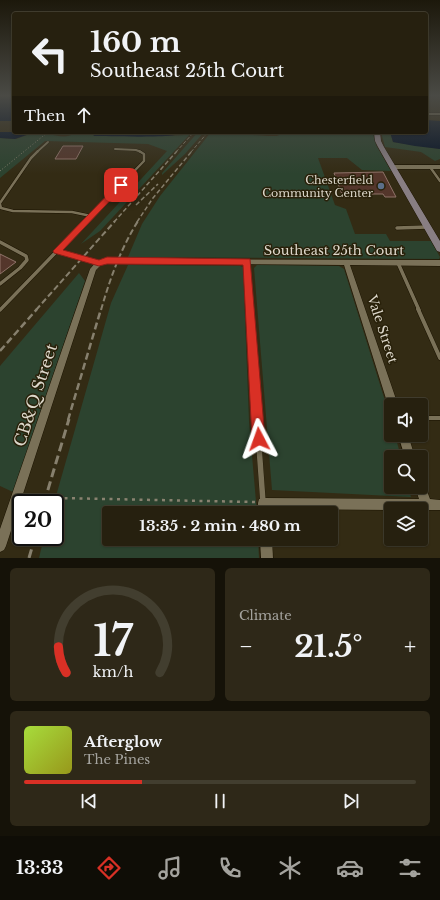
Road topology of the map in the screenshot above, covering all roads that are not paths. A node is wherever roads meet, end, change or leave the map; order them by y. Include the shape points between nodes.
1 (377, 134) edge
2 (48, 142) dead end
3 (115, 149) dead end
4 (393, 167) junction
5 (430, 167) junction
6 (440, 167) edge
7 (440, 181) edge
8 (0, 204) edge
9 (91, 216) junction
10 (427, 227) junction
11 (396, 228) dead end
12 (0, 242) edge
13 (440, 249) edge
14 (57, 251) junction
15 (103, 262) junction
16 (247, 262) junction
17 (346, 262) junction
18 (398, 263) junction
19 (440, 263) edge
20 (0, 284) edge
21 (0, 310) edge
22 (440, 358) edge
23 (391, 398) edge
24 (428, 418) edge
25 (440, 418) edge
26 (428, 505) edge
27 (440, 505) edge
28 (263, 506) edge
29 (384, 506) edge
30 (338, 507) edge
31 (0, 546) edge
32 (266, 546) edge
33 (267, 558) edge

1 - 4 main road via 378,141
2 - 8 lane via 31,158
3 - 9 lane via 136,150 144,154 144,161
4 - 5 street
4 - 10 main road
5 - 6 street
5 - 7 lane
8 - 9 lane via 1,208 13,211 72,212
9 - 14 lane
10 - 11 lane
10 - 13 main road
12 - 20 lane via 26,256 20,268
14 - 15 lane
14 - 21 lane
15 - 16 street, Southeast 25th Court
15 - 31 street, CB&Q Street via 93,269
16 - 17 street, Southeast 25th Court
16 - 28 lane
17 - 18 street, Southeast 25th Court
17 - 23 street, Vale Street
18 - 19 street, Southeast 25th Court
18 - 22 lane
24 - 25 lane
26 - 27 street
29 - 30 street
32 - 33 street

